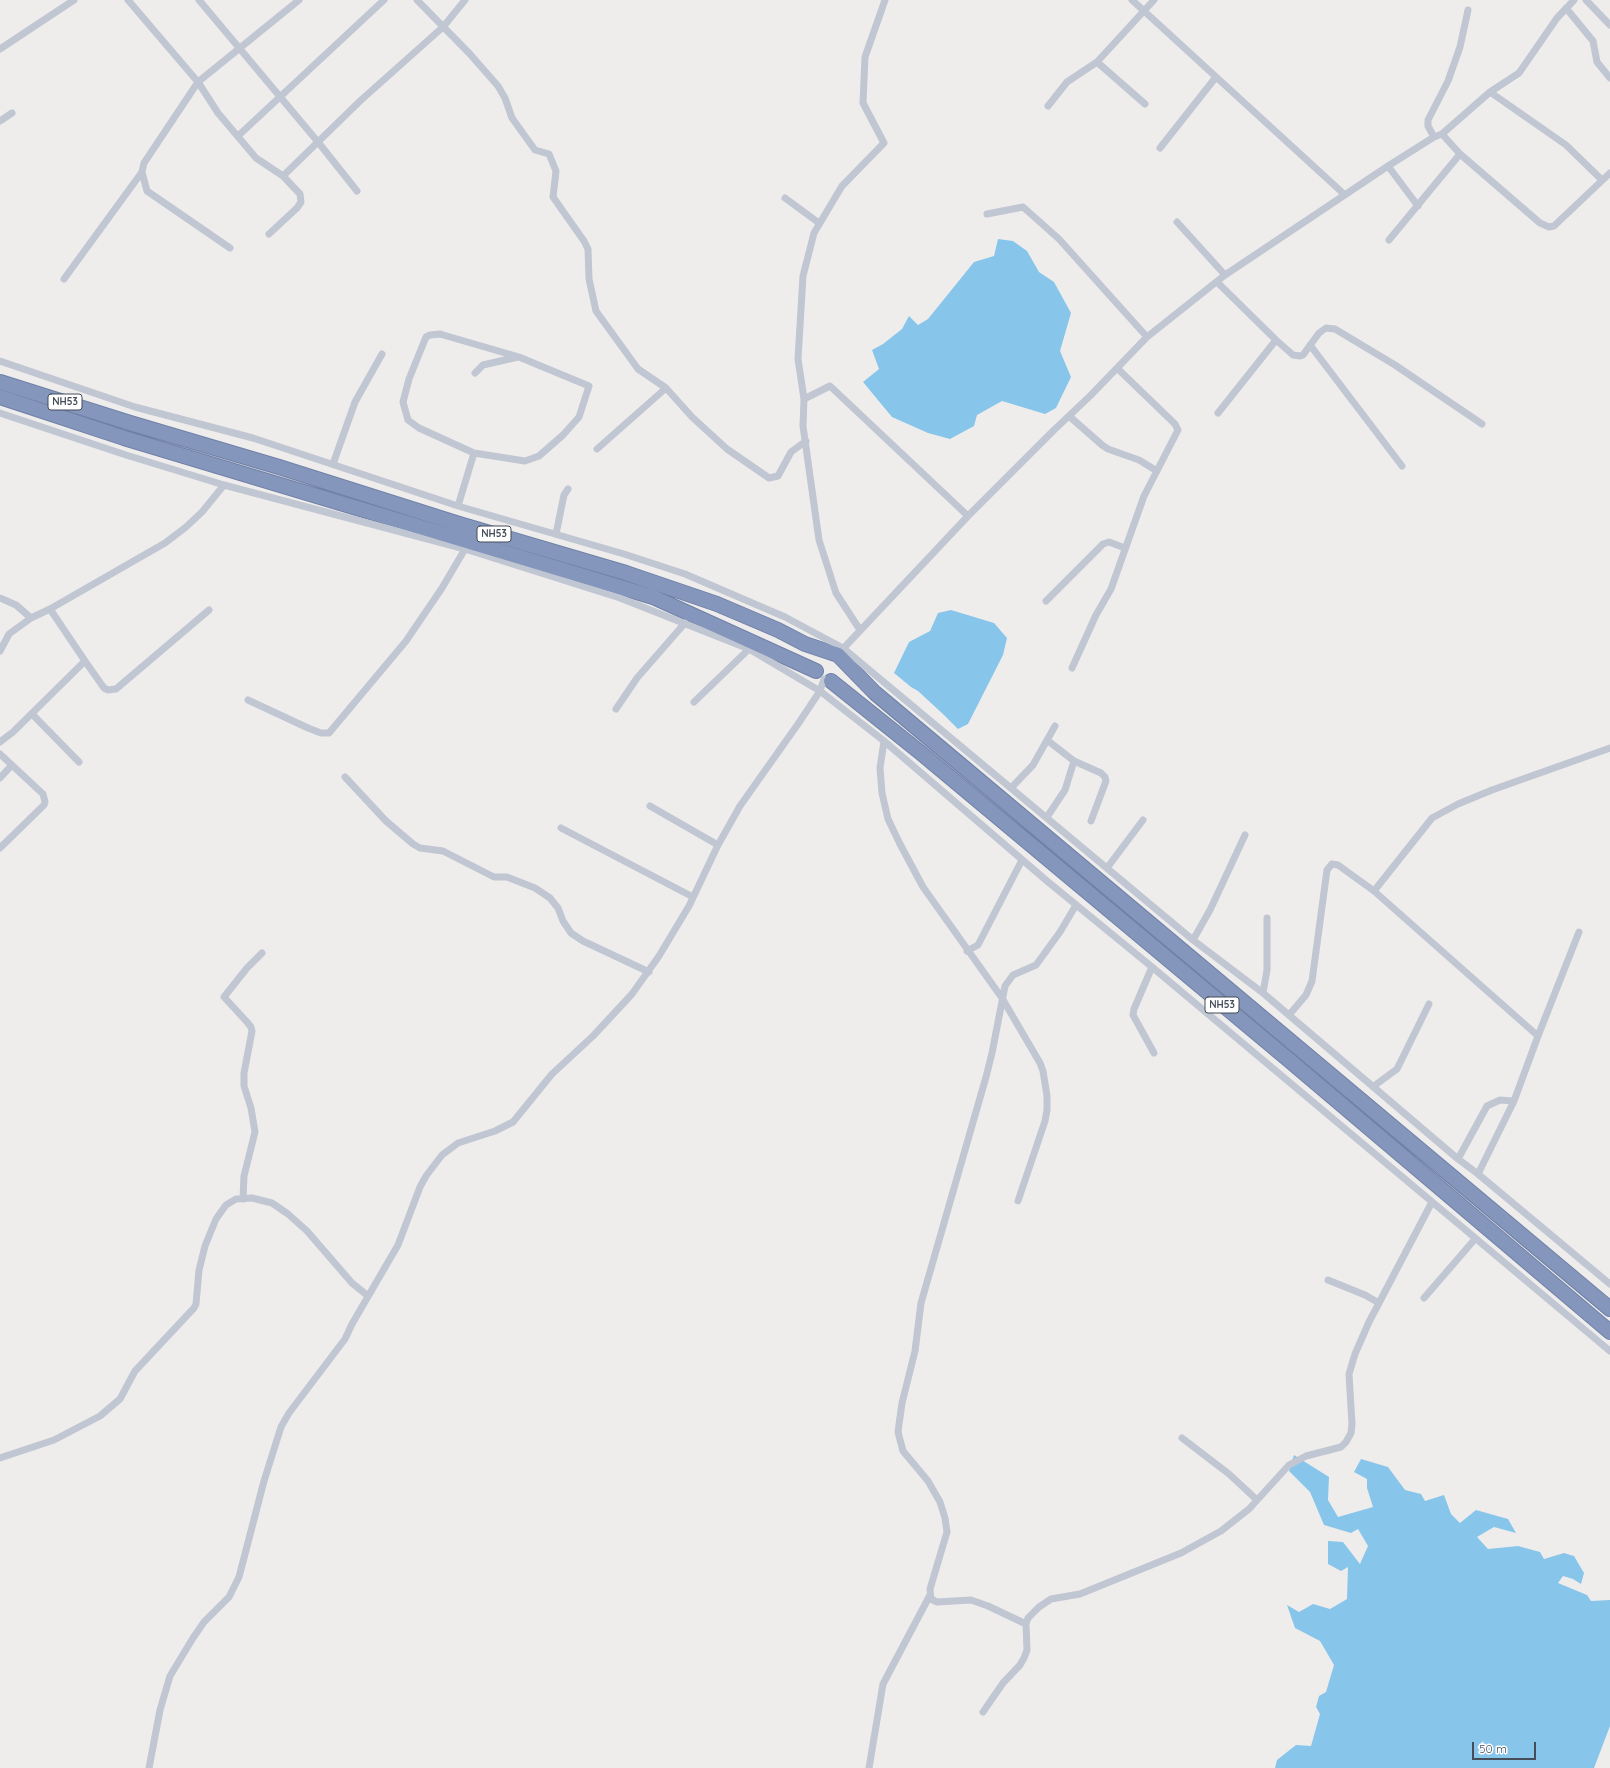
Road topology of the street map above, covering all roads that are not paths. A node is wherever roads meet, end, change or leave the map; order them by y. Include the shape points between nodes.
1 (74, 0) edge
2 (128, 0) edge
3 (199, 0) edge
4 (299, 0) edge
5 (384, 0) edge
6 (417, 0) edge
7 (465, 0) edge
8 (885, 0) edge
9 (1132, 0) edge
10 (1154, 0) edge
11 (1572, 0) edge
12 (1586, 0) edge
13 (1566, 8) junction
14 (1468, 10) dead end
15 (1144, 11) junction
16 (1610, 25) edge
17 (443, 27) junction
18 (0, 49) edge
19 (238, 49) junction
20 (1097, 62) junction
21 (1216, 77) junction
22 (1610, 78) edge
23 (198, 82) junction
24 (1490, 92) junction
25 (280, 97) junction
26 (1145, 104) dead end
27 (1048, 106) dead end
28 (12, 113) dead end
29 (0, 121) edge
30 (1442, 134) junction
31 (238, 136) junction
32 (1434, 137) junction
33 (318, 142) junction
34 (1160, 148) dead end
35 (1460, 154) junction
36 (1388, 166) junction
37 (142, 172) junction
38 (1610, 173) edge
39 (283, 176) junction
40 (1602, 180) junction
41 (357, 191) dead end
42 (1344, 195) junction
43 (785, 198) dead end
44 (1418, 206) junction
45 (987, 214) dead end
46 (1177, 222) dead end
47 (820, 223) junction
48 (269, 234) dead end
49 (1388, 240) dead end
50 (230, 248) dead end
51 (1225, 275) junction
52 (64, 279) dead end
53 (1217, 282) junction
54 (1147, 337) junction
55 (1276, 340) junction
56 (1310, 345) junction
57 (382, 354) dead end
58 (519, 357) junction
59 (0, 361) edge
60 (1117, 368) junction
61 (475, 373) dead end
62 (0, 382) edge
63 (666, 388) junction
64 (0, 397) edge
65 (804, 399) junction
66 (0, 413) edge
67 (1218, 413) dead end
68 (1069, 416) junction
69 (1482, 424) dead end
70 (806, 441) junction
71 (597, 449) dead end
72 (474, 453) junction
73 (333, 464) junction
74 (1402, 466) dead end
75 (1157, 471) junction
76 (224, 485) junction
77 (568, 489) dead end
78 (458, 506) junction
79 (968, 516) junction
80 (556, 534) junction
81 (1125, 548) junction
82 (465, 549) junction
83 (0, 598) edge
84 (1046, 601) dead end
85 (50, 609) junction
86 (209, 610) dead end
87 (31, 618) junction
88 (685, 623) junction
89 (860, 630) junction
90 (749, 649) junction
91 (0, 651) edge
92 (838, 655) junction
93 (85, 661) junction
94 (1072, 668) dead end
95 (823, 680) junction
96 (248, 700) dead end
97 (694, 702) dead end
98 (616, 709) dead end
99 (32, 714) junction
100 (1055, 726) dead end
101 (1047, 740) junction
102 (884, 741) junction
103 (0, 742) edge
104 (1610, 748) edge
105 (0, 754) edge
106 (1074, 761) junction
107 (79, 762) dead end
108 (12, 765) junction
109 (344, 777) dead end
110 (0, 778) edge
111 (1011, 788) junction
112 (650, 806) dead end
113 (1047, 817) junction
114 (1143, 820) dead end
115 (1091, 821) dead end
116 (561, 828) dead end
117 (1245, 835) dead end
118 (718, 845) junction
119 (0, 848) edge
120 (1022, 860) junction
121 (1107, 868) junction
122 (1374, 891) junction
123 (693, 897) junction
124 (1076, 905) junction
125 (1267, 918) dead end
126 (1580, 932) dead end
127 (1193, 940) junction
128 (967, 951) junction
129 (262, 953) dead end
130 (1152, 967) junction
131 (648, 972) junction
132 (1263, 993) junction
133 (1002, 998) junction
134 (1429, 1004) dead end
135 (1289, 1015) junction
136 (1538, 1036) junction
137 (1154, 1054) dead end
138 (1374, 1086) junction
139 (1514, 1101) junction
140 (1458, 1159) junction
141 (1478, 1174) junction
142 (243, 1199) junction
143 (1018, 1202) dead end
144 (1432, 1202) junction
145 (1475, 1239) junction
146 (1328, 1280) dead end
147 (1610, 1284) edge
148 (368, 1296) junction
149 (1424, 1298) dead end
150 (1379, 1303) junction
151 (1610, 1309) edge
152 (1610, 1332) edge
153 (1610, 1351) edge
154 (1182, 1438) dead end
155 (0, 1458) edge
156 (1257, 1500) junction
157 (930, 1595) junction
158 (1026, 1624) junction
159 (983, 1712) dead end
160 (149, 1768) edge
161 (869, 1768) edge

1 - 18 street
2 - 23 street
3 - 19 street
4 - 19 street
5 - 25 street
6 - 17 street
7 - 17 street
8 - 47 street via 865,57 863,103 884,143 842,186
9 - 15 street
10 - 15 street
11 - 13 street
12 - 16 street
13 - 22 street via 1593,41 1597,62
13 - 24 street via 1519,73
14 - 32 street via 1460,47 1448,81 1428,120
15 - 20 street
15 - 21 street
17 - 33 street
17 - 63 street via 498,86 512,118 535,150 549,154 556,171 553,198 588,249 589,279 596,311 638,369
19 - 23 street
19 - 25 street
20 - 26 street
20 - 27 street via 1067,82
21 - 34 street
21 - 42 street
23 - 31 street via 218,113
23 - 37 street via 144,164
24 - 30 street
24 - 40 street via 1566,145
25 - 31 street
25 - 33 street
28 - 29 street
30 - 32 street
30 - 35 street
31 - 39 street via 256,158
32 - 36 street
33 - 39 street
33 - 41 street
35 - 40 street via 1540,223 1549,227 1554,226
35 - 44 street
36 - 42 street
36 - 44 street
37 - 50 street via 147,191
37 - 52 street
38 - 40 street
39 - 48 street via 300,194 301,202
42 - 51 street
43 - 47 street
44 - 49 street
45 - 54 street via 1023,207 1059,239
46 - 51 street
47 - 65 street via 814,232 803,276 798,359
51 - 53 street
53 - 54 street
53 - 55 street
54 - 60 street
55 - 56 street via 1293,355 1303,355
55 - 67 street
56 - 69 street via 1326,328 1336,329 1395,365
56 - 74 street
57 - 73 street via 358,398
58 - 61 street via 482,365
58 - 72 street via 589,386 579,417 539,456 525,461
58 - 72 street via 440,334 426,337 409,379 403,402 404,412 408,420 419,428
59 - 73 street via 135,407 253,438
60 - 68 street
60 - 75 street via 1175,424 1178,430
62 - 92 highway, NH53 via 458,524 626,573 717,604
63 - 70 street via 692,417 727,449 768,478 778,476 791,452
63 - 71 street
64 - 95 highway, NH53 via 124,438 653,597
65 - 70 street via 803,426
65 - 79 street via 830,386
66 - 76 street
68 - 75 street via 1102,446 1133,457
68 - 79 street
70 - 89 street via 819,540 836,593
72 - 78 street
73 - 78 street
75 - 81 street via 1144,496
76 - 82 street
76 - 85 street via 202,512 165,543
77 - 80 street via 564,495
78 - 80 street
79 - 89 street
80 - 92 street via 685,574 786,616
81 - 84 street via 1108,542 1103,544
81 - 94 street via 1110,588
82 - 88 street via 620,598
82 - 96 street via 406,641 329,733 308,728
83 - 87 street via 16,605
85 - 87 street
85 - 93 street
86 - 93 street via 116,689 104,688
87 - 91 street via 9,634
88 - 90 street
88 - 98 street via 637,678
89 - 92 street
90 - 95 street
90 - 97 street
92 - 95 highway via 844,670 840,676
92 - 95 highway via 817,661
92 - 111 street
92 - 151 highway, NH53 via 875,693
93 - 99 street
95 - 102 street
95 - 118 street via 740,806
95 - 152 highway, NH53 via 921,753
99 - 103 street
99 - 107 street
100 - 101 street
101 - 106 street
101 - 111 street via 1033,764
102 - 120 street
102 - 128 street via 880,768 888,819 923,887
104 - 122 street via 1492,790 1432,818
105 - 108 street
106 - 113 street via 1065,790
106 - 115 street via 1101,773 1106,781
108 - 110 street
108 - 119 street via 43,794 45,802
109 - 131 street via 386,821 413,844 420,848 443,851 494,877 507,877 535,888 550,898 558,908 571,933
111 - 113 street
112 - 118 street
113 - 121 street
114 - 121 street
116 - 123 street
117 - 127 street
118 - 123 street
120 - 124 street
120 - 128 street via 978,945
121 - 127 street
122 - 135 street via 1338,865 1332,864 1327,870 1312,981 1306,995
122 - 136 street
123 - 131 street
124 - 130 street
124 - 133 street via 1036,965 1014,975 1008,981
125 - 132 street via 1267,970
126 - 136 street
127 - 132 street
128 - 133 street
129 - 142 street via 224,997 252,1027 244,1086 255,1132 244,1176
130 - 137 street via 1133,1014
130 - 144 street
131 - 148 street via 615,1014 552,1074 513,1122 495,1131 458,1142 442,1155 420,1187 398,1245
132 - 135 street
133 - 143 street via 1040,1063 1048,1104 1045,1121
133 - 157 street via 988,1071 921,1303 915,1351 899,1422 898,1432 903,1451 928,1481 940,1502 945,1518 947,1532
134 - 138 street via 1397,1069
135 - 138 street
136 - 139 street
138 - 140 street
139 - 140 street via 1500,1100 1487,1106
139 - 141 street
140 - 141 street
141 - 147 street
142 - 148 street via 252,1198 272,1203 288,1214 307,1231 352,1283
142 - 155 street via 226,1205 216,1220 205,1246 199,1270 194,1308 135,1371 120,1399 100,1416 54,1440
144 - 145 street
144 - 150 street
145 - 149 street
145 - 153 street
146 - 150 street
148 - 160 street via 345,1339 281,1427 239,1577 229,1598 204,1622 170,1676 160,1710
150 - 156 street via 1355,1354 1349,1374 1352,1424 1346,1442 1341,1447 1296,1461 1282,1471
154 - 156 street via 1229,1474
156 - 158 street via 1221,1531 1181,1553 1080,1594 1051,1599 1039,1607 1028,1618
157 - 158 street via 931,1599 937,1602 976,1602
157 - 161 street via 883,1684
158 - 159 street via 1027,1650 1024,1658

